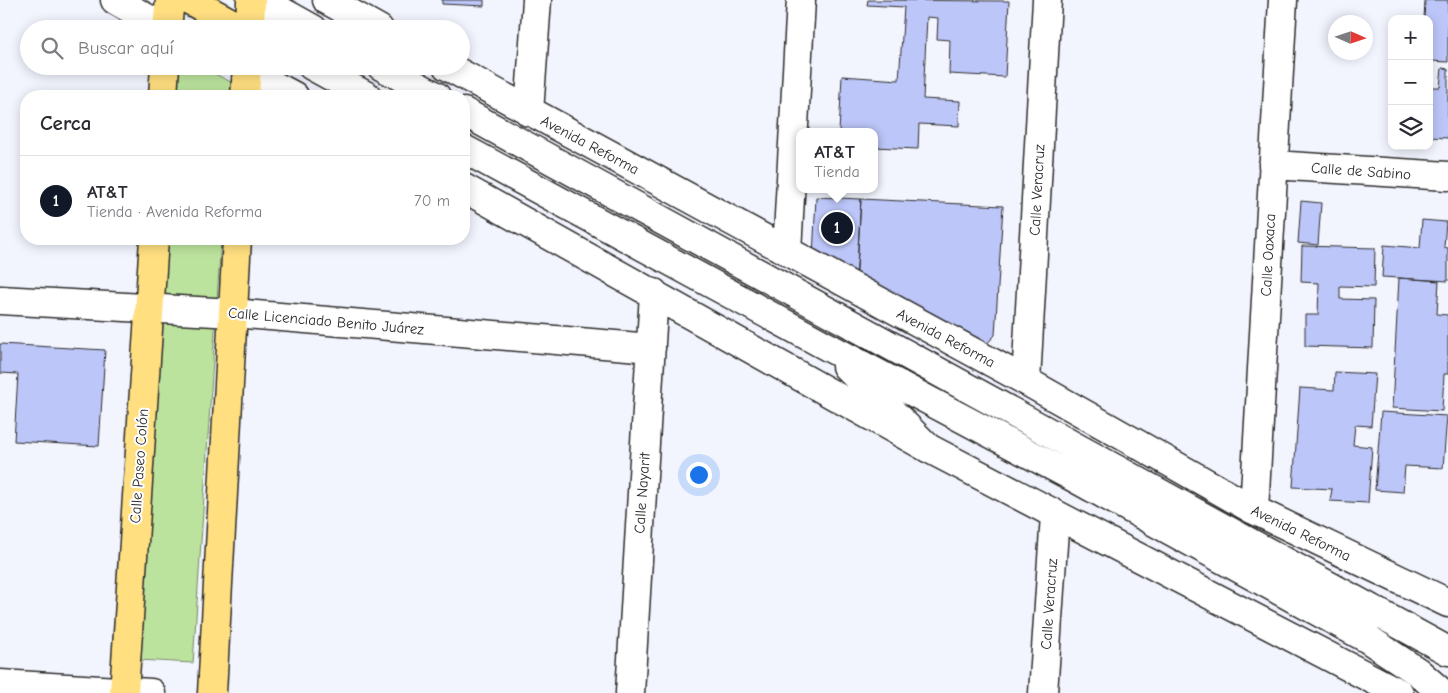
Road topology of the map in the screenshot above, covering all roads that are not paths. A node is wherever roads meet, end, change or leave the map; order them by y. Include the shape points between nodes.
1 (115, 0) edge
2 (170, 0) edge
3 (189, 0) edge
4 (251, 0) edge
5 (261, 0) edge
6 (327, 0) edge
7 (537, 0) edge
8 (801, 0) edge
9 (1047, 0) edge
10 (1282, 0) edge
11 (150, 20) edge
12 (167, 20) edge
13 (226, 20) edge
14 (250, 20) edge
15 (297, 20) edge
16 (363, 20) edge
17 (164, 75) edge
18 (244, 75) edge
19 (328, 75) edge
20 (398, 75) edge
21 (463, 75) edge
22 (163, 90) edge
23 (280, 90) edge
24 (356, 90) edge
25 (425, 90) edge
26 (530, 112) junction
27 (470, 115) edge
28 (470, 152) edge
29 (1273, 165) junction
30 (1448, 176) edge
31 (470, 191) edge
32 (154, 245) edge
33 (238, 245) edge
34 (787, 251) junction
35 (654, 293) junction
36 (0, 300) edge
37 (150, 309) junction
38 (233, 313) junction
39 (828, 347) junction
40 (651, 348) junction
41 (1026, 381) junction
42 (928, 448) junction
43 (1254, 510) junction
44 (1055, 515) junction
45 (1448, 603) edge
46 (1448, 651) edge
47 (0, 684) edge
48 (124, 692) edge
49 (151, 693) edge
50 (212, 693) edge
51 (630, 693) edge
52 (1043, 693) edge
53 (1398, 693) edge
54 (1442, 693) edge

1 - 11 street
2 - 12 main road
3 - 13 main road
4 - 14 main road
5 - 15 street
6 - 16 street
7 - 26 street
8 - 34 street
9 - 41 street, Calle Veracruz
10 - 29 street, Calle Oaxaca
17 - 22 main road
18 - 23 street
19 - 24 street
20 - 25 street
21 - 26 street, Avenida Reforma
26 - 34 street, Avenida Reforma
27 - 46 street, Avenida Reforma
28 - 39 street
29 - 30 street, Calle de Sabino
29 - 43 street, Calle Oaxaca
31 - 35 street
32 - 37 main road, Calle Paseo Colón
33 - 38 main road
34 - 41 street, Avenida Reforma
35 - 40 street, Calle Nayarit
35 - 42 street
36 - 37 street, Calle Licenciado Benito Juárez
37 - 38 street, Calle Licenciado Benito Juárez
37 - 48 main road, Calle Paseo Colón
38 - 40 street, Calle Licenciado Benito Juárez
38 - 50 main road
39 - 42 street
39 - 54 street via 1368,639 1418,672
40 - 51 street, Calle Nayarit
41 - 43 street, Avenida Reforma
42 - 44 street
43 - 45 street, Avenida Reforma
44 - 52 street, Calle Veracruz
44 - 53 street
47 - 48 street
48 - 49 street

